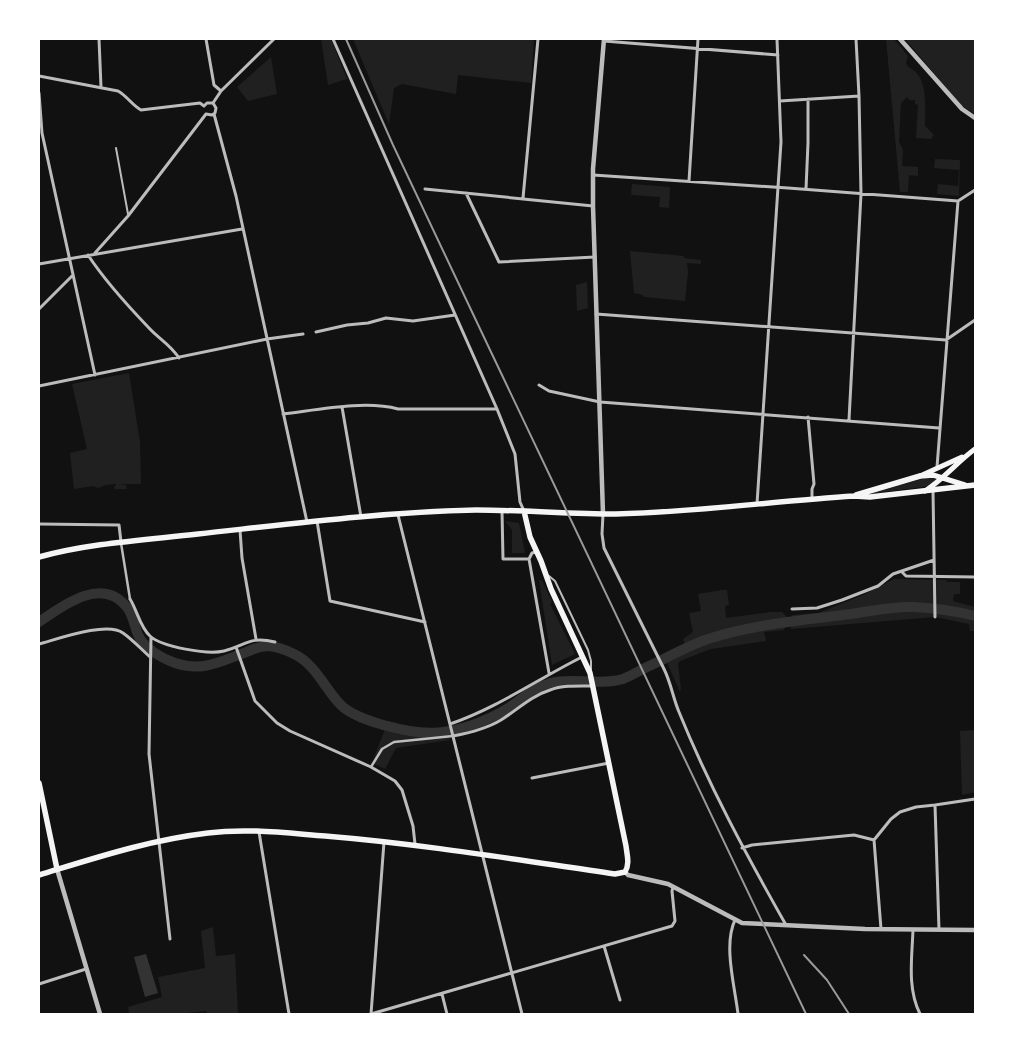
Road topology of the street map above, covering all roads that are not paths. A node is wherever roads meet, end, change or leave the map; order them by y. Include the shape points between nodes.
1 (99, 39) edge
2 (206, 39) edge
3 (274, 39) edge
4 (333, 39) edge
5 (538, 39) edge
6 (698, 39) edge
7 (777, 39) edge
8 (856, 39) edge
9 (900, 39) edge
10 (604, 40) edge
11 (697, 48) junction
12 (778, 55) junction
13 (39, 76) edge
14 (101, 87) junction
15 (220, 91) junction
16 (39, 93) edge
17 (860, 96) junction
18 (808, 99) junction
19 (780, 101) junction
20 (213, 103) junction
21 (204, 106) junction
22 (206, 114) junction
23 (214, 114) junction
24 (975, 118) edge
25 (40, 133) edge
26 (116, 148) dead end
27 (593, 175) junction
28 (689, 181) junction
29 (777, 187) junction
30 (426, 189) dead end
31 (806, 189) junction
32 (975, 190) edge
33 (466, 193) junction
34 (862, 194) junction
35 (523, 198) junction
36 (958, 201) junction
37 (593, 206) junction
38 (128, 216) junction
39 (242, 229) junction
40 (95, 254) junction
41 (88, 255) junction
42 (595, 257) junction
43 (69, 258) junction
44 (39, 264) edge
45 (73, 275) junction
46 (39, 309) edge
47 (596, 314) junction
48 (455, 315) junction
49 (975, 320) edge
50 (768, 326) junction
51 (316, 332) dead end
52 (854, 333) junction
53 (303, 334) dead end
54 (267, 339) junction
55 (946, 340) junction
56 (179, 358) junction
57 (95, 375) junction
58 (539, 385) dead end
59 (39, 386) edge
60 (600, 402) junction
61 (342, 407) junction
62 (497, 409) junction
63 (283, 414) junction
64 (762, 414) junction
65 (808, 417) junction
66 (849, 420) junction
67 (939, 428) junction
68 (975, 449) edge
69 (967, 455) junction
70 (937, 467) junction
71 (920, 476) junction
72 (943, 478) junction
73 (975, 485) edge
74 (968, 486) junction
75 (933, 491) junction
76 (923, 492) junction
77 (854, 496) junction
78 (812, 499) junction
79 (757, 504) junction
80 (502, 511) junction
81 (524, 511) junction
82 (398, 514) junction
83 (603, 514) junction
84 (361, 518) junction
85 (317, 520) junction
86 (307, 522) junction
87 (39, 524) edge
88 (240, 530) junction
89 (121, 543) junction
90 (536, 551) junction
91 (39, 557) edge
92 (529, 559) junction
93 (934, 560) junction
94 (902, 572) junction
95 (546, 573) junction
96 (933, 576) junction
97 (975, 577) edge
98 (130, 599) joint
99 (792, 609) dead end
100 (935, 615) dead end
101 (425, 622) junction
102 (151, 637) junction
103 (256, 639) junction
104 (276, 642) dead end
105 (39, 644) edge
106 (236, 647) junction
107 (588, 650) junction
108 (150, 655) junction
109 (582, 657) junction
110 (549, 673) junction
111 (591, 674) junction
112 (593, 685) junction
113 (451, 725) junction
114 (453, 735) junction
115 (610, 763) junction
116 (371, 767) junction
117 (532, 778) dead end
118 (39, 782) edge
119 (975, 799) edge
120 (935, 805) junction
121 (259, 832) junction
122 (160, 840) junction
123 (874, 840) junction
124 (384, 841) junction
125 (415, 844) junction
126 (742, 848) junction
127 (483, 854) junction
128 (58, 869) junction
129 (624, 872) junction
130 (39, 875) edge
131 (673, 887) junction
132 (735, 920) junction
133 (787, 926) junction
134 (881, 929) junction
135 (913, 930) junction
136 (939, 930) junction
137 (975, 930) edge
138 (170, 939) dead end
139 (604, 946) junction
140 (86, 969) junction
141 (512, 973) junction
142 (39, 984) edge
143 (442, 994) junction
144 (620, 1000) dead end
145 (100, 1014) edge
146 (289, 1014) edge
147 (371, 1014) edge
148 (447, 1014) edge
149 (522, 1014) edge
150 (738, 1014) edge
151 (920, 1014) edge

1 - 14 street
2 - 15 street via 214,85
3 - 15 street
4 - 48 street
5 - 35 street
6 - 11 street
7 - 12 street
8 - 17 street
9 - 24 street via 962,109
10 - 11 street
10 - 27 street
11 - 12 street
11 - 28 street
12 - 19 street
13 - 14 street
14 - 21 street via 118,91 141,110
15 - 20 street
16 - 25 street
17 - 18 street
17 - 34 street
18 - 19 street
18 - 31 street
19 - 29 street
20 - 21 street
20 - 23 street via 216,108
21 - 22 street
22 - 23 street
22 - 38 street
23 - 39 street
25 - 43 street
26 - 38 lane
27 - 28 street
27 - 37 street
28 - 29 street
29 - 31 street
29 - 50 street
30 - 33 street
31 - 34 street
32 - 36 street
33 - 35 street
33 - 42 street via 499,262
34 - 36 street
34 - 52 street
35 - 37 street
36 - 55 street
37 - 42 street
38 - 40 street
39 - 40 street
39 - 54 street
40 - 41 street
41 - 43 street
41 - 56 street via 150,329
42 - 47 street
43 - 44 street
43 - 45 street
45 - 46 street
45 - 57 street
47 - 50 street
47 - 60 street
48 - 51 street via 413,321 386,318
48 - 62 street
49 - 55 street
50 - 52 street
50 - 64 street
52 - 55 street
52 - 66 street
53 - 54 street
54 - 56 street
54 - 63 street
55 - 67 street
56 - 57 street
57 - 59 street
58 - 60 street via 549,391
60 - 64 street
60 - 83 street
61 - 62 street
61 - 63 street
61 - 84 street
62 - 81 street via 515,454 520,502
63 - 86 street
64 - 65 street
64 - 79 street
65 - 66 street
65 - 78 street via 814,484
66 - 67 street
67 - 70 street
68 - 69 main road
69 - 70 main road
69 - 72 main road
70 - 71 main road
71 - 72 main road
71 - 77 main road
72 - 74 main road
72 - 76 main road
73 - 74 main road
74 - 75 main road
75 - 76 main road
75 - 93 street
76 - 77 main road
77 - 78 main road
78 - 79 main road
79 - 83 main road
80 - 81 main road
80 - 82 main road
80 - 92 street via 503,559
81 - 83 main road
81 - 90 main road
82 - 84 main road
82 - 101 street
83 - 126 street via 604,548 671,683 682,718
84 - 85 main road
85 - 86 main road
85 - 101 street via 330,601
86 - 88 main road
87 - 89 street via 119,525
88 - 89 main road
88 - 103 street
89 - 91 main road
89 - 98 street
90 - 92 street
90 - 95 main road
92 - 110 street
93 - 94 street
93 - 96 street
94 - 96 street via 906,576
94 - 99 street via 893,574 878,586 842,600 818,608
95 - 107 lane via 555,581
95 - 109 main road
96 - 97 street
96 - 100 street
98 - 102 street
101 - 113 street
102 - 106 street via 187,650 217,652
102 - 108 street
103 - 104 street
103 - 106 street
105 - 108 street via 97,630 115,629
106 - 116 street via 255,701 276,723
107 - 109 lane
107 - 111 lane
108 - 122 street via 149,754
109 - 110 street
109 - 111 main road
110 - 113 street via 500,702
111 - 112 main road
112 - 114 street via 551,689 490,726
112 - 115 main road
113 - 114 street
114 - 116 street via 394,742 382,749
114 - 127 street
115 - 117 street
115 - 129 main road via 626,846 628,867
116 - 125 street via 395,781 402,790
118 - 128 main road
119 - 120 street
120 - 123 street via 916,806 900,812
120 - 136 street
121 - 122 main road via 208,833
121 - 124 main road
121 - 146 street
122 - 128 main road
122 - 138 street
123 - 126 street via 854,835
123 - 134 street
124 - 125 main road
124 - 147 street
125 - 127 main road
126 - 133 street
127 - 129 main road via 614,874
127 - 141 street
128 - 130 main road
128 - 140 street
129 - 131 street
131 - 132 street
131 - 139 street via 673,925
132 - 133 street
132 - 150 street via 730,944
133 - 134 street
134 - 135 street
135 - 136 street
135 - 151 street via 911,988
136 - 137 street
139 - 141 street
139 - 144 street
140 - 142 street
140 - 145 street
141 - 143 street
141 - 149 street
143 - 147 street
143 - 148 street

